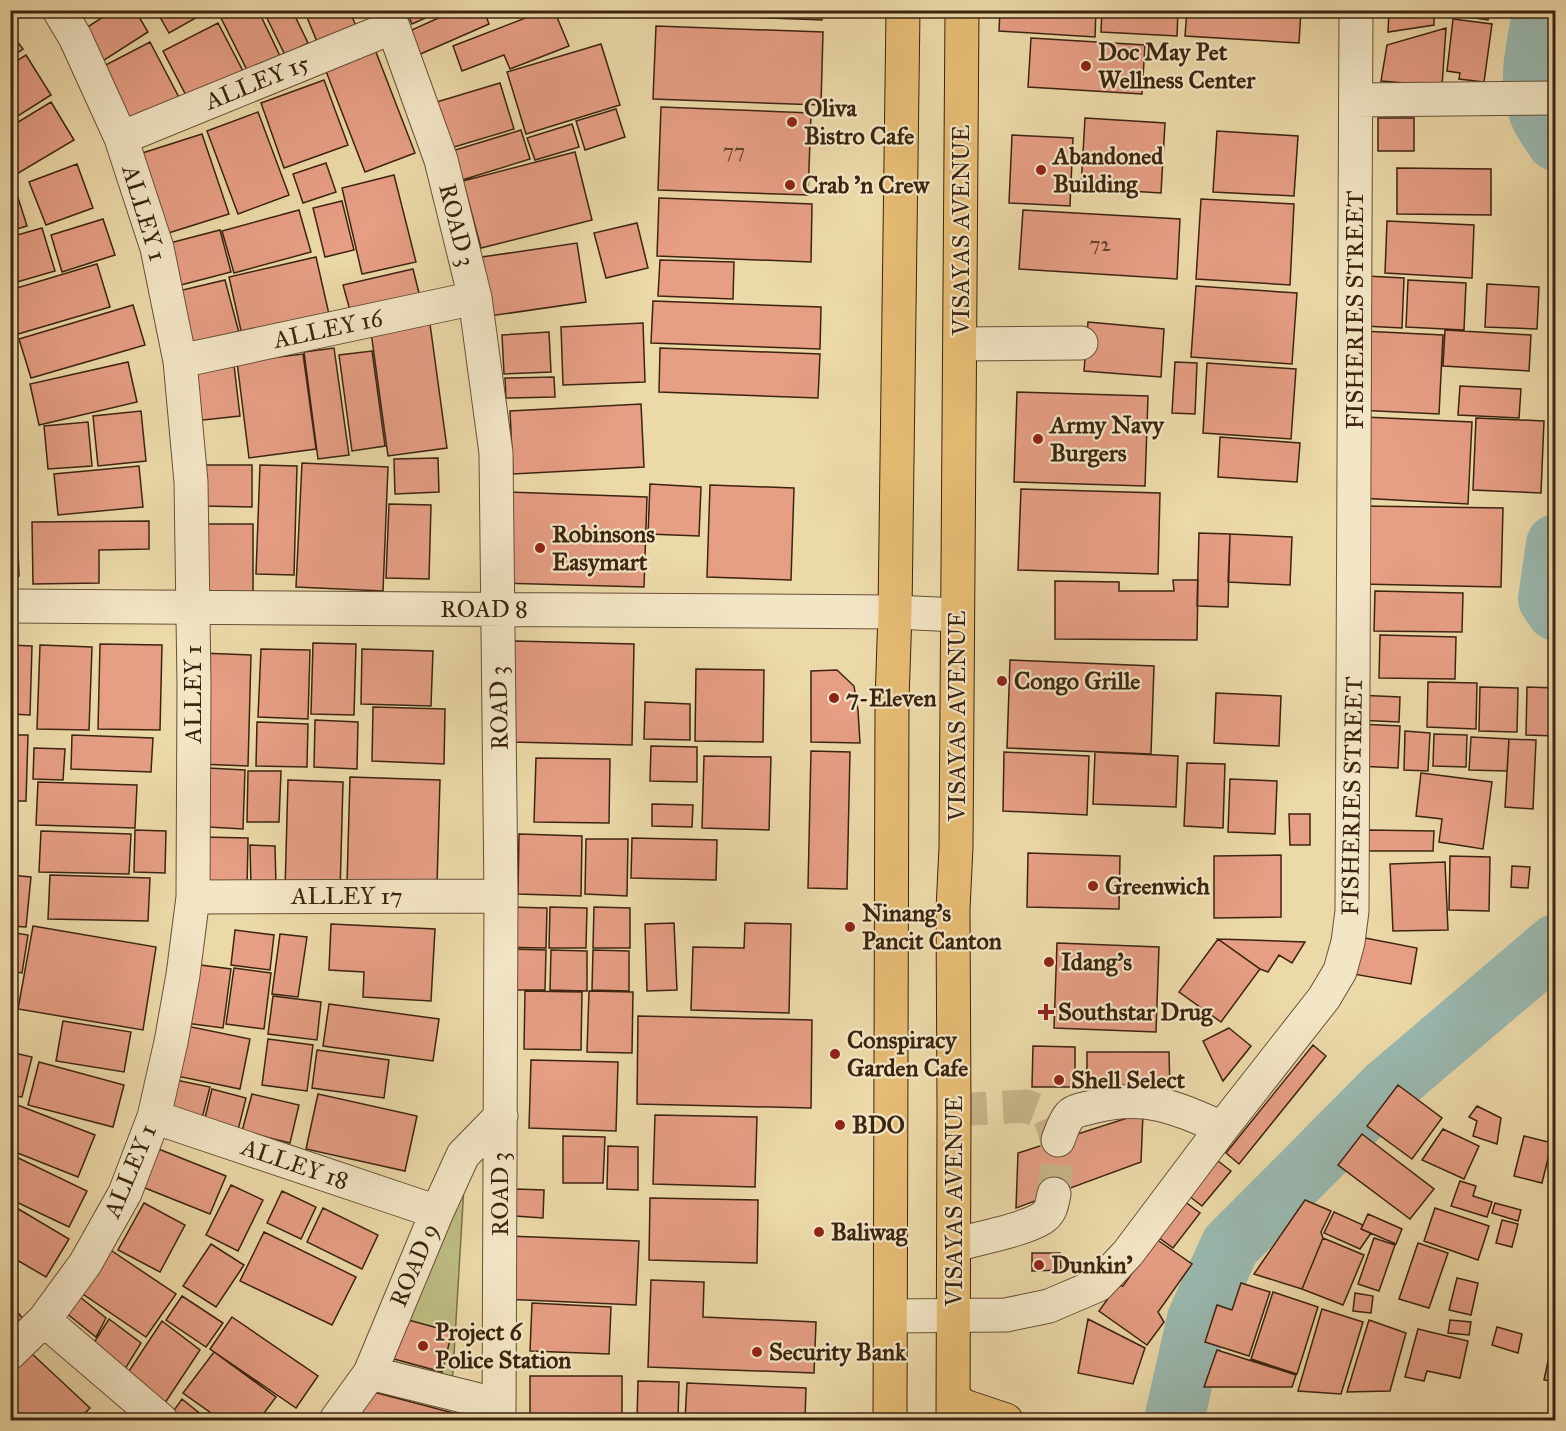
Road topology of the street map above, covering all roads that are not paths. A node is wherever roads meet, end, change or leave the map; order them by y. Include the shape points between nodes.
1 (59, 10) edge
2 (903, 10) edge
3 (962, 10) edge
4 (1356, 10) edge
5 (389, 19) edge
6 (1550, 98) edge
7 (1356, 100) junction
8 (121, 138) junction
9 (475, 298) junction
10 (1081, 343) dead end
11 (960, 345) junction
12 (180, 361) junction
13 (10, 606) edge
14 (193, 606) junction
15 (498, 609) junction
16 (896, 612) junction
17 (957, 615) junction
18 (501, 896) junction
19 (193, 897) junction
20 (501, 1116) junction
21 (154, 1117) junction
22 (1221, 1128) junction
23 (1058, 1140) dead end
24 (1054, 1194) tunnel mouth
25 (436, 1212) junction
26 (954, 1245) junction
27 (891, 1316) junction
28 (953, 1316) junction
29 (44, 1320) junction
30 (10, 1353) edge
31 (370, 1373) junction
32 (953, 1409) edge
33 (499, 1413) edge
34 (161, 1420) edge
35 (336, 1420) edge
36 (890, 1420) edge
37 (1006, 1420) edge

1 - 8 street, ALLEY 1
2 - 16 main road
3 - 11 main road, VISAYAS AVENUE
4 - 7 street, FISHERIES STREET
5 - 8 street, ALLEY 15
5 - 9 street, ROAD 3 via 441,160
6 - 7 street
7 - 22 street, FISHERIES STREET via 1351,921 1340,971 1324,998
8 - 12 street, ALLEY 1 via 157,248
9 - 12 street, ALLEY 16
9 - 15 street, ROAD 3 via 496,453
10 - 11 street
11 - 17 main road, VISAYAS AVENUE
12 - 14 street, ALLEY 1 via 191,482
13 - 14 street, ROAD 8
14 - 15 street, ROAD 8
14 - 19 street, ALLEY 1
15 - 16 street, ROAD 8
15 - 18 street, ROAD 3
16 - 17 street, ROAD 8
16 - 27 main road via 892,701
17 - 26 main road, VISAYAS AVENUE
18 - 19 street, ALLEY 17
18 - 20 street, ROAD 3
19 - 21 street, ALLEY 1 via 183,975
20 - 25 street, ROAD 9 via 464,1155
20 - 33 street, ROAD 3
21 - 25 street, ALLEY 18
21 - 29 street, ALLEY 1 via 125,1193 85,1264
22 - 23 street via 1158,1103 1133,1101 1103,1104 1070,1115
22 - 28 street, FISHERIES STREET via 1128,1253 1098,1285 1049,1306 1006,1314
24 - 26 street via 1052,1207 1044,1217
25 - 31 street, ROAD 9
26 - 28 main road, VISAYAS AVENUE
27 - 28 street, FISHERIES STREET
27 - 36 main road
28 - 32 main road, VISAYAS AVENUE
29 - 30 street, ALLEY 1
29 - 34 street
31 - 33 street
31 - 35 street, ROAD 9
32 - 37 main road via 964,1406

